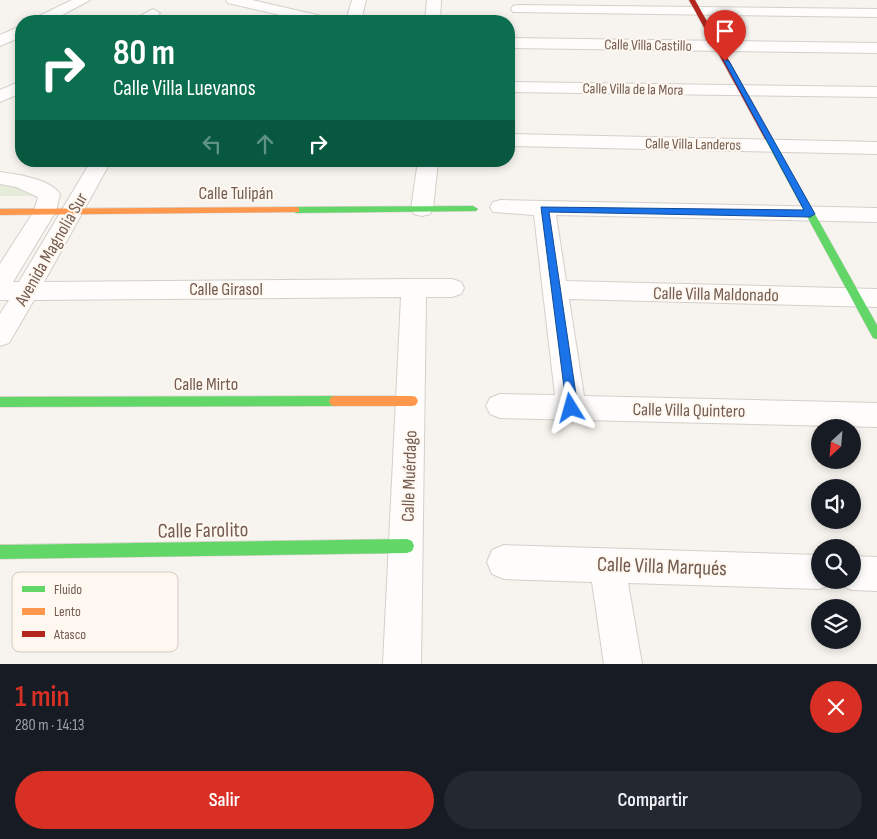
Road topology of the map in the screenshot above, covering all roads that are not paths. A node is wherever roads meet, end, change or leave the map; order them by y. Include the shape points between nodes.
1 (233, 0) edge
2 (359, 0) edge
3 (434, 0) edge
4 (76, 1) edge
5 (517, 4) edge
6 (278, 5) edge
7 (694, 5) edge
8 (877, 13) edge
9 (51, 15) edge
10 (307, 15) edge
11 (355, 15) edge
12 (433, 15) edge
13 (516, 43) edge
14 (717, 46) junction
15 (877, 48) edge
16 (515, 87) edge
17 (742, 90) junction
18 (877, 92) edge
19 (515, 140) edge
20 (772, 146) junction
21 (877, 148) edge
22 (98, 167) edge
23 (427, 167) edge
24 (0, 178) edge
25 (501, 207) dead end
26 (422, 209) junction
27 (473, 209) dead end
28 (544, 209) junction
29 (45, 211) junction
30 (74, 211) junction
31 (0, 212) edge
32 (810, 214) junction
33 (877, 215) edge
34 (0, 283) edge
35 (414, 288) junction
36 (452, 288) dead end
37 (556, 290) junction
38 (0, 291) edge
39 (27, 291) junction
40 (867, 298) edge
41 (877, 335) edge
42 (0, 336) edge
43 (412, 401) junction
44 (0, 402) edge
45 (500, 406) dead end
46 (571, 408) junction
47 (877, 415) edge
48 (407, 546) junction
49 (0, 552) edge
50 (504, 562) dead end
51 (607, 565) junction
52 (811, 572) edge
53 (861, 573) edge
54 (877, 574) edge
55 (402, 664) edge
56 (623, 664) edge

1 - 6 street
2 - 11 street
3 - 12 street
4 - 9 street
5 - 7 street
5 - 13 street
6 - 10 street
7 - 8 street
7 - 14 street
13 - 14 street, Calle Villa Castillo
14 - 15 street, Calle Villa Castillo
14 - 17 street
16 - 17 street, Calle Villa de la Mora
17 - 18 street, Calle Villa de la Mora
17 - 20 street
19 - 20 street, Calle Villa Landeros
20 - 21 street, Calle Villa Landeros
20 - 32 street
22 - 30 street, Avenida Magnolia Sur
23 - 26 street
24 - 29 street via 21,180 44,189 50,194
25 - 28 street
26 - 27 street, Calle Tulipán
26 - 30 street, Calle Tulipán
28 - 32 street
28 - 37 street
29 - 30 street, Calle Tulipán
29 - 31 street, Calle Tulipán
29 - 34 street, Avenida Magnolia Sur
30 - 39 street, Avenida Magnolia Sur
32 - 33 street
32 - 40 street
35 - 36 street, Calle Girasol
35 - 39 street, Calle Girasol
35 - 43 street, Calle Muérdago
37 - 40 street, Calle Villa Maldonado
37 - 46 street
38 - 39 street, Calle Girasol
39 - 42 street, Avenida Magnolia Sur
40 - 41 street
43 - 44 street, Calle Mirto
43 - 48 street, Calle Muérdago
45 - 46 street, Calle Villa Quintero
46 - 47 street, Calle Villa Quintero
48 - 49 street, Calle Farolito
48 - 55 street, Calle Muérdago
50 - 51 street, Calle Villa Marqués
51 - 52 street, Calle Villa Marqués
51 - 56 street
53 - 54 street

